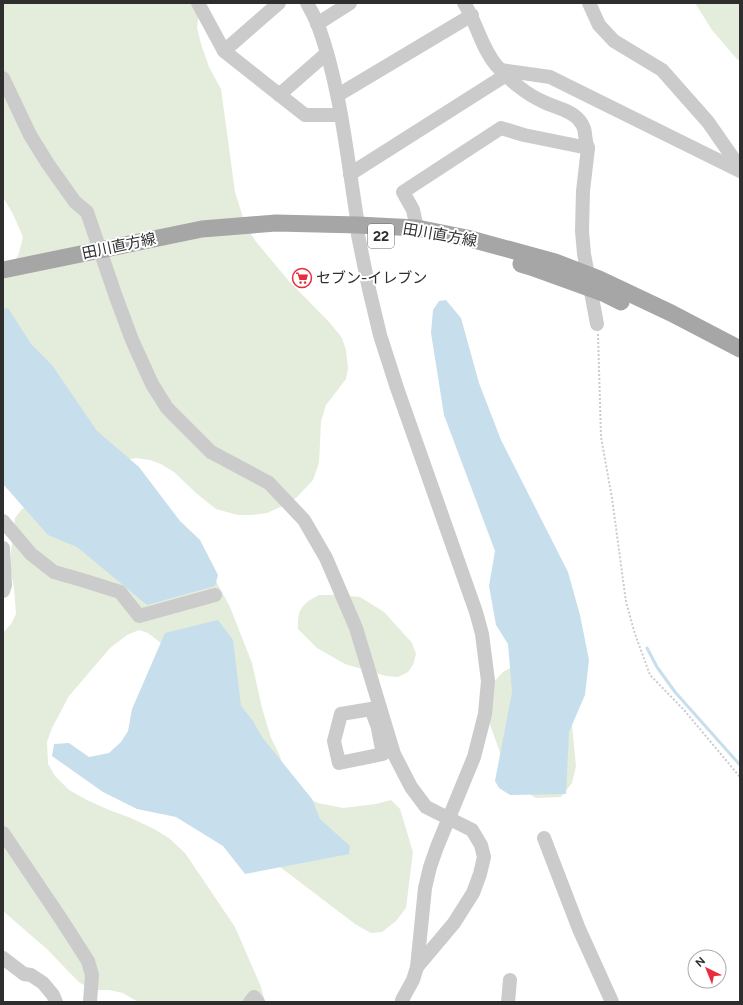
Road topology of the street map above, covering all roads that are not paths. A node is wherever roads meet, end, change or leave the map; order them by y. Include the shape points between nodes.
1 (198, 3) edge
2 (278, 3) edge
3 (307, 3) edge
4 (350, 3) edge
5 (464, 3) edge
6 (589, 3) edge
7 (472, 15) junction
8 (317, 24) junction
9 (224, 51) junction
10 (327, 53) junction
11 (504, 72) junction
12 (3, 78) edge
13 (279, 95) junction
14 (338, 96) junction
15 (341, 115) junction
16 (588, 148) junction
17 (740, 170) edge
18 (350, 174) junction
19 (417, 228) junction
20 (358, 230) junction
21 (3, 270) edge
22 (3, 280) edge
23 (597, 324) road end
24 (740, 349) edge
25 (740, 361) edge
26 (3, 521) edge
27 (3, 548) edge
28 (3, 591) edge
29 (215, 595) dead end
30 (449, 819) junction
31 (3, 833) edge
32 (544, 838) dead end
33 (3, 958) edge
34 (417, 967) junction
35 (510, 980) dead end
36 (56, 1002) edge
37 (90, 1002) edge
38 (250, 1002) edge
39 (258, 1002) edge
40 (402, 1002) edge
41 (508, 1002) edge
42 (612, 1002) edge

1 - 9 street
2 - 9 street
3 - 8 street
4 - 8 street
5 - 7 street
6 - 17 street via 599,25 614,41 662,70 708,122
7 - 11 street via 482,44
7 - 14 street
8 - 10 street
9 - 13 street
10 - 13 street
10 - 14 street
11 - 16 street via 542,102 568,111 579,119 585,128
11 - 17 street via 550,77
11 - 18 street
12 - 30 street via 30,135 48,164 75,202 87,212 132,340 152,384 167,408 211,452 268,483 304,520 326,558 356,628 382,728 394,754 411,787 426,807
13 - 15 street via 305,115
14 - 15 street
15 - 18 street
16 - 19 street via 501,128 403,192 413,210
16 - 23 street via 582,191 582,231
18 - 20 street
19 - 20 main road, 田川直方線 / 22
19 - 24 main road, 田川直方線 / 22 via 467,238 555,262 599,279
20 - 21 main road, 田川直方線 / 22 via 276,223 202,229
20 - 22 main road, 田川直方線 / 22 via 206,240
20 - 25 main road, 田川直方線 / 22 via 473,251 530,266 603,293
20 - 30 street via 368,289 380,335 482,634 488,681 485,714 474,757
26 - 29 street via 31,554 54,572 120,592 139,616
27 - 28 street
30 - 34 street via 425,888
30 - 34 street via 472,830 484,857 473,893 454,924
31 - 37 street via 88,961 92,975
32 - 42 street via 579,929
33 - 36 street via 24,974 31,975 43,983
34 - 40 street
35 - 41 street
38 - 39 street via 254,997

